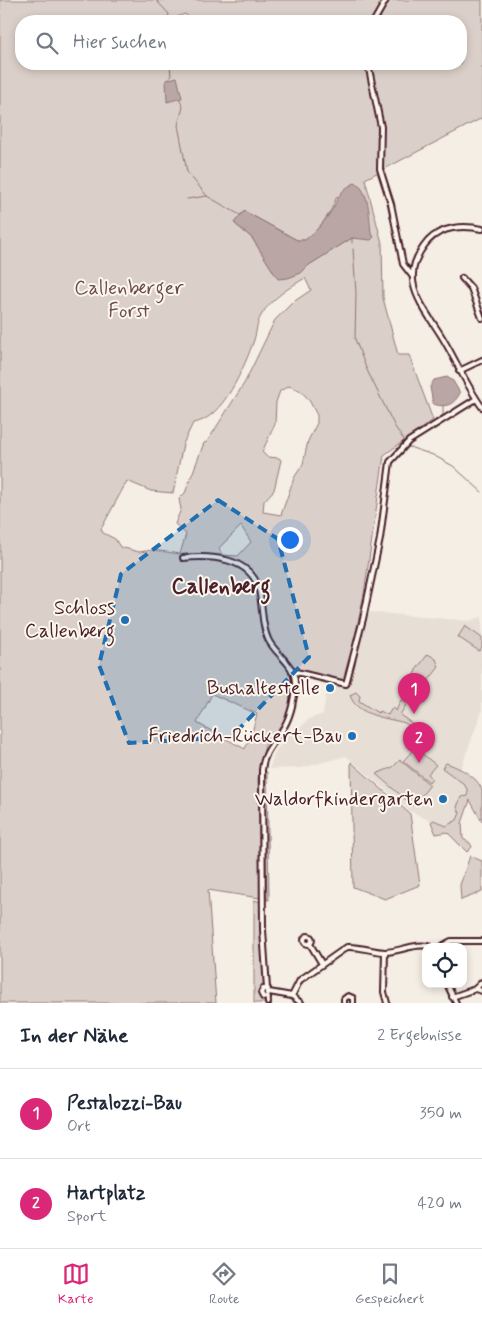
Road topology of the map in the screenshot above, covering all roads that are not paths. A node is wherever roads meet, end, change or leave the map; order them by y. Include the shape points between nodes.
1 (386, 0) edge
2 (377, 15) edge
3 (369, 70) edge
4 (482, 229) edge
5 (412, 277) junction
6 (462, 278) dead end
7 (482, 318) edge
8 (482, 360) edge
9 (459, 371) junction
10 (476, 399) junction
11 (482, 407) edge
12 (183, 558) dead end
13 (292, 671) junction
14 (305, 674) junction
15 (295, 683) junction
16 (482, 936) edge
17 (480, 941) edge
18 (446, 943) edge
19 (310, 944) dead end
20 (422, 946) edge
21 (385, 952) junction
22 (322, 964) junction
23 (482, 982) edge
24 (449, 988) edge
25 (475, 989) junction
26 (268, 991) junction
27 (482, 991) edge
28 (292, 996) junction
29 (452, 997) junction
30 (268, 1001) edge
31 (301, 1003) edge
32 (344, 1003) edge
33 (353, 1003) edge
34 (387, 1003) edge
35 (456, 1003) edge

1 - 2 street
3 - 5 street via 381,128 380,169 403,264
4 - 5 street via 458,227 437,234 416,258
5 - 9 street via 421,308
6 - 7 street via 470,288
8 - 9 street
9 - 10 street
10 - 11 street
10 - 14 street via 409,441 390,462 380,539 346,684
12 - 13 street via 215,557 245,568 259,591 267,638
13 - 14 street
13 - 15 street
14 - 15 street
15 - 26 street via 288,720 265,754 262,770 263,930
16 - 17 street
17 - 18 street via 451,940
19 - 22 street
20 - 21 street
21 - 22 street via 347,947
21 - 34 street via 384,992
22 - 28 street via 298,983
23 - 25 street
24 - 29 street
25 - 27 street
25 - 29 street
26 - 28 street
26 - 30 street
26 - 30 street via 263,989 260,993
28 - 31 street
29 - 35 street
32 - 33 street via 348,996 353,998

